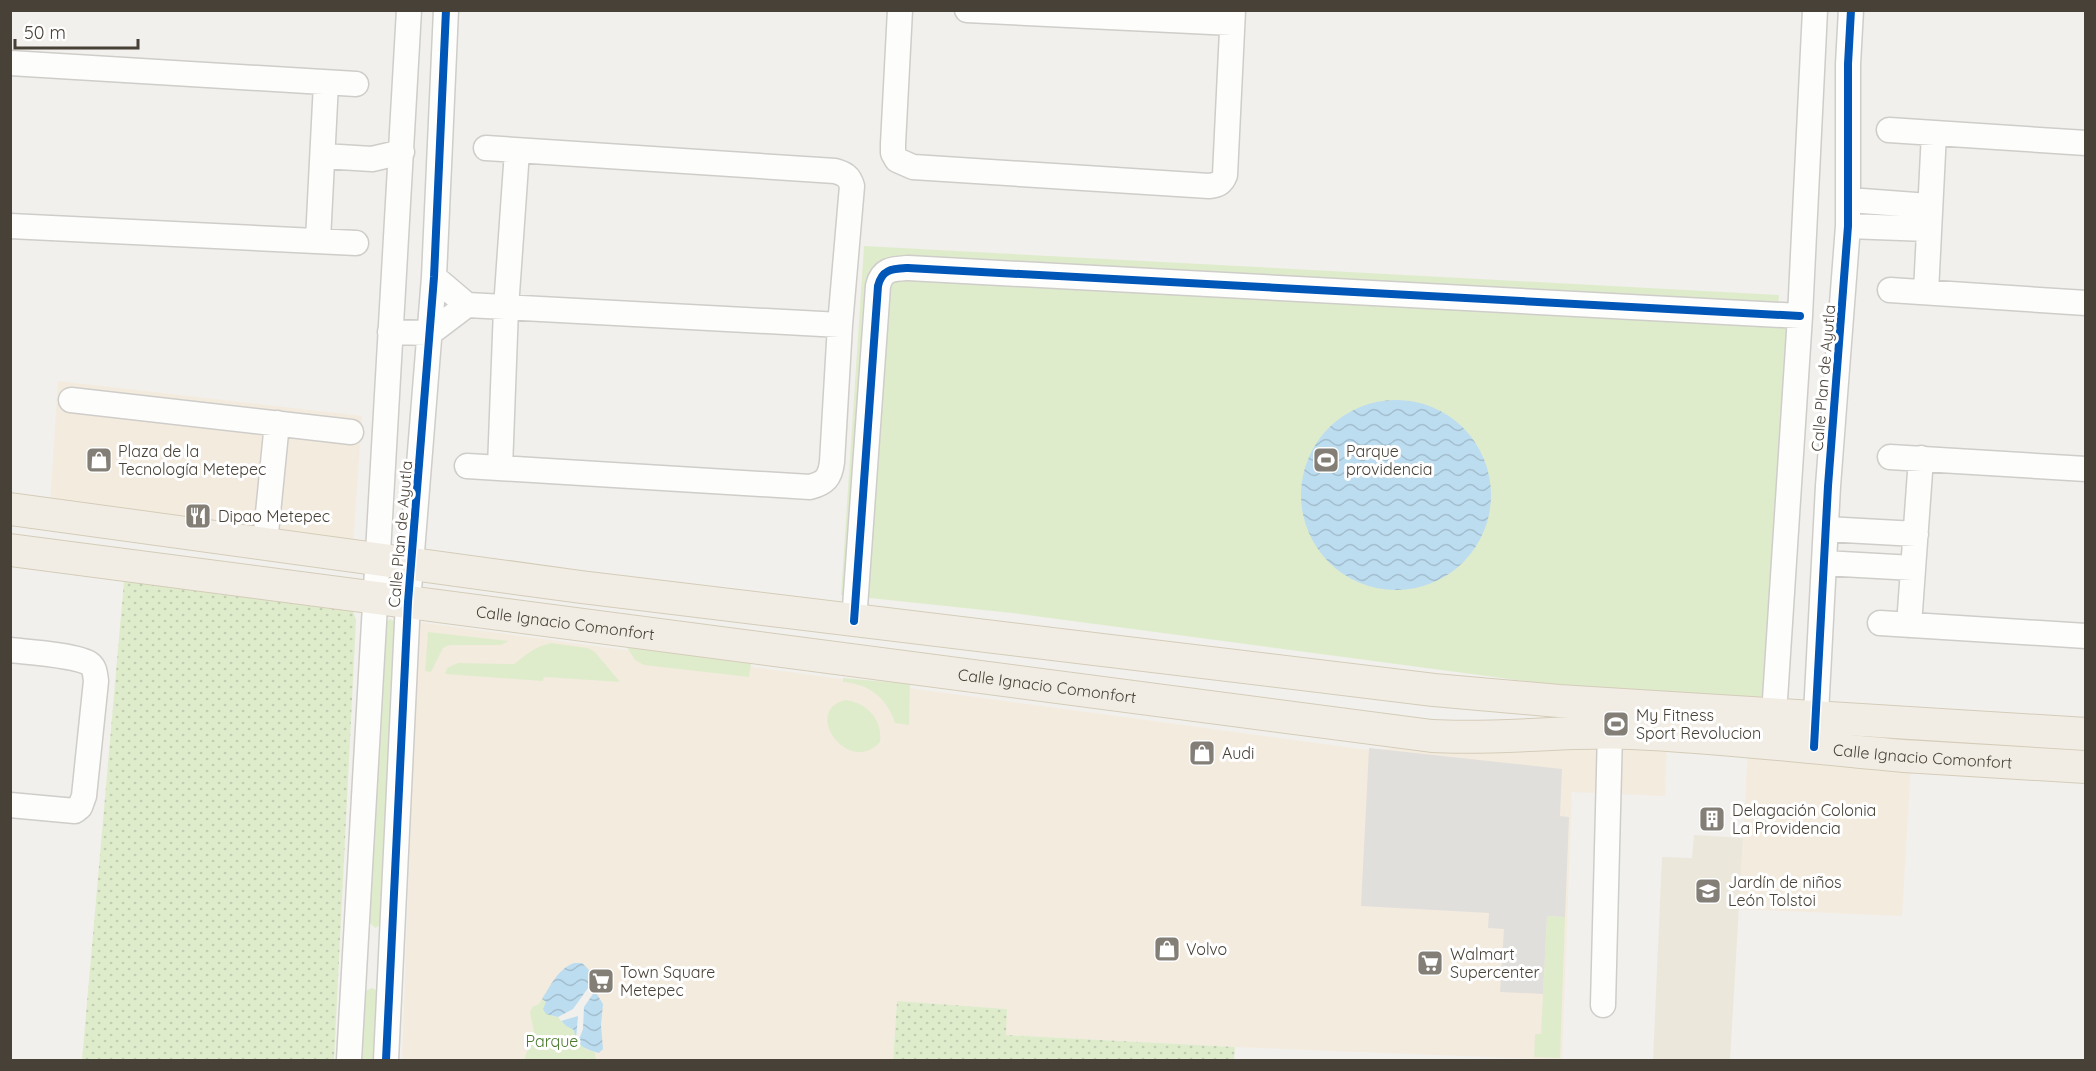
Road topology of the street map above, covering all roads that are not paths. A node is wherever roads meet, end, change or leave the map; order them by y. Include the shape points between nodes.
1 (900, 10) edge
2 (967, 10) edge
3 (1232, 17) edge
4 (408, 19) edge
5 (1815, 19) edge
6 (445, 20) edge
7 (1850, 20) edge
8 (10, 63) edge
9 (1813, 63) junction
10 (1848, 64) junction
11 (326, 83) junction
12 (356, 84) dead end
13 (1890, 130) dead end
14 (1934, 133) junction
15 (2085, 143) edge
16 (486, 148) dead end
17 (517, 151) junction
18 (402, 152) junction
19 (322, 163) junction
20 (372, 166) junction
21 (399, 185) junction
22 (1849, 200) junction
23 (1929, 218) junction
24 (10, 226) edge
25 (1848, 226) junction
26 (318, 240) junction
27 (356, 243) dead end
28 (434, 277) junction
29 (1890, 290) dead end
30 (1926, 292) junction
31 (2085, 303) edge
32 (466, 305) junction
33 (506, 308) junction
34 (1800, 316) junction
35 (840, 326) junction
36 (390, 332) junction
37 (430, 333) junction
38 (386, 394) junction
39 (425, 395) junction
40 (71, 400) dead end
41 (277, 423) junction
42 (351, 432) dead end
43 (1890, 457) dead end
44 (1921, 459) junction
45 (467, 466) dead end
46 (500, 468) junction
47 (2085, 469) edge
48 (1790, 483) junction
49 (1828, 486) junction
50 (10, 509) edge
51 (1916, 534) junction
52 (265, 543) junction
53 (1786, 547) junction
54 (1825, 547) junction
55 (10, 549) edge
56 (377, 559) junction
57 (411, 563) junction
58 (1913, 568) junction
59 (375, 599) junction
60 (408, 602) junction
61 (854, 621) junction
62 (1880, 623) dead end
63 (1910, 626) junction
64 (2085, 636) edge
65 (10, 650) edge
66 (1816, 717) junction
67 (1773, 729) junction
68 (1610, 732) junction
69 (2085, 734) edge
70 (1814, 747) junction
71 (2085, 767) edge
72 (10, 805) edge
73 (356, 941) junction
74 (392, 943) junction
75 (355, 975) junction
76 (391, 977) junction
77 (1603, 1005) dead end
78 (349, 1060) edge
79 (386, 1060) edge

1 - 3 street via 893,153 903,164 1209,186 1218,185 1225,175
2 - 3 street
4 - 6 street
4 - 18 street, Calle Plan de Ayutla
5 - 7 street, Calle Plan de Ayutla
5 - 9 street, Calle Plan de Ayutla
6 - 28 street, Calle Plan de Ayutla
7 - 10 street, Calle Plan de Ayutla
8 - 11 street
9 - 10 street
9 - 34 street, Calle Plan de Ayutla
10 - 22 street, Calle Plan de Ayutla
11 - 12 street
11 - 19 street
13 - 14 street
14 - 15 street
14 - 23 street
16 - 17 street
17 - 33 street
17 - 35 street via 845,174 852,186
18 - 20 street
18 - 21 street, Calle Plan de Ayutla
19 - 20 street
19 - 26 street
20 - 21 street
21 - 36 street, Calle Plan de Ayutla
22 - 23 street
22 - 25 street, Calle Plan de Ayutla
23 - 25 street
23 - 30 street
24 - 26 street
25 - 49 street, Calle Plan de Ayutla
26 - 27 street
28 - 32 street
28 - 37 street, Calle Plan de Ayutla
29 - 30 street
30 - 31 street
32 - 33 street
32 - 37 street
33 - 35 street
33 - 46 street
34 - 48 street, Calle Plan de Ayutla
34 - 61 street via 889,270 878,286
35 - 46 street via 832,462 830,476 821,484 810,487
36 - 37 street
36 - 38 street, Calle Plan de Ayutla
37 - 39 street, Calle Plan de Ayutla
38 - 39 street
38 - 56 street, Calle Plan de Ayutla
39 - 57 street, Calle Plan de Ayutla
40 - 41 street
41 - 42 street
41 - 52 street
43 - 44 street
44 - 47 street
44 - 51 street
45 - 46 street
48 - 49 street
48 - 53 street, Calle Plan de Ayutla
49 - 54 street, Calle Plan de Ayutla
50 - 52 main road, Calle Ignacio Comonfort
51 - 54 street
51 - 58 street
52 - 56 main road, Calle Ignacio Comonfort
53 - 54 street
53 - 67 street, Calle Plan de Ayutla
54 - 58 street
54 - 66 street, Calle Plan de Ayutla
55 - 59 main road, Calle Ignacio Comonfort
56 - 57 main road, Calle Ignacio Comonfort
56 - 59 street, Calle Plan de Ayutla
57 - 60 street, Calle Plan de Ayutla
57 - 61 main road, Calle Ignacio Comonfort
58 - 63 street
59 - 60 main road, Calle Ignacio Comonfort
59 - 73 street, Calle Plan de Ayutla
60 - 68 main road, Calle Ignacio Comonfort via 1432,736
60 - 74 street, Calle Plan de Ayutla
61 - 67 main road, Calle Ignacio Comonfort
62 - 63 street
63 - 64 street
65 - 72 street via 78,659 94,669 96,681 80,807 65,812
66 - 67 main road, Calle Ignacio Comonfort
66 - 69 main road, Calle Ignacio Comonfort
66 - 70 street, Calle Plan de Ayutla
67 - 68 main road, Calle Ignacio Comonfort via 1708,737
67 - 70 main road, Calle Ignacio Comonfort
68 - 77 street
70 - 71 main road, Calle Ignacio Comonfort
73 - 74 street
73 - 75 street, Calle Plan de Ayutla
74 - 76 street, Calle Plan de Ayutla
75 - 76 street
75 - 78 street, Calle Plan de Ayutla
76 - 79 street, Calle Plan de Ayutla

